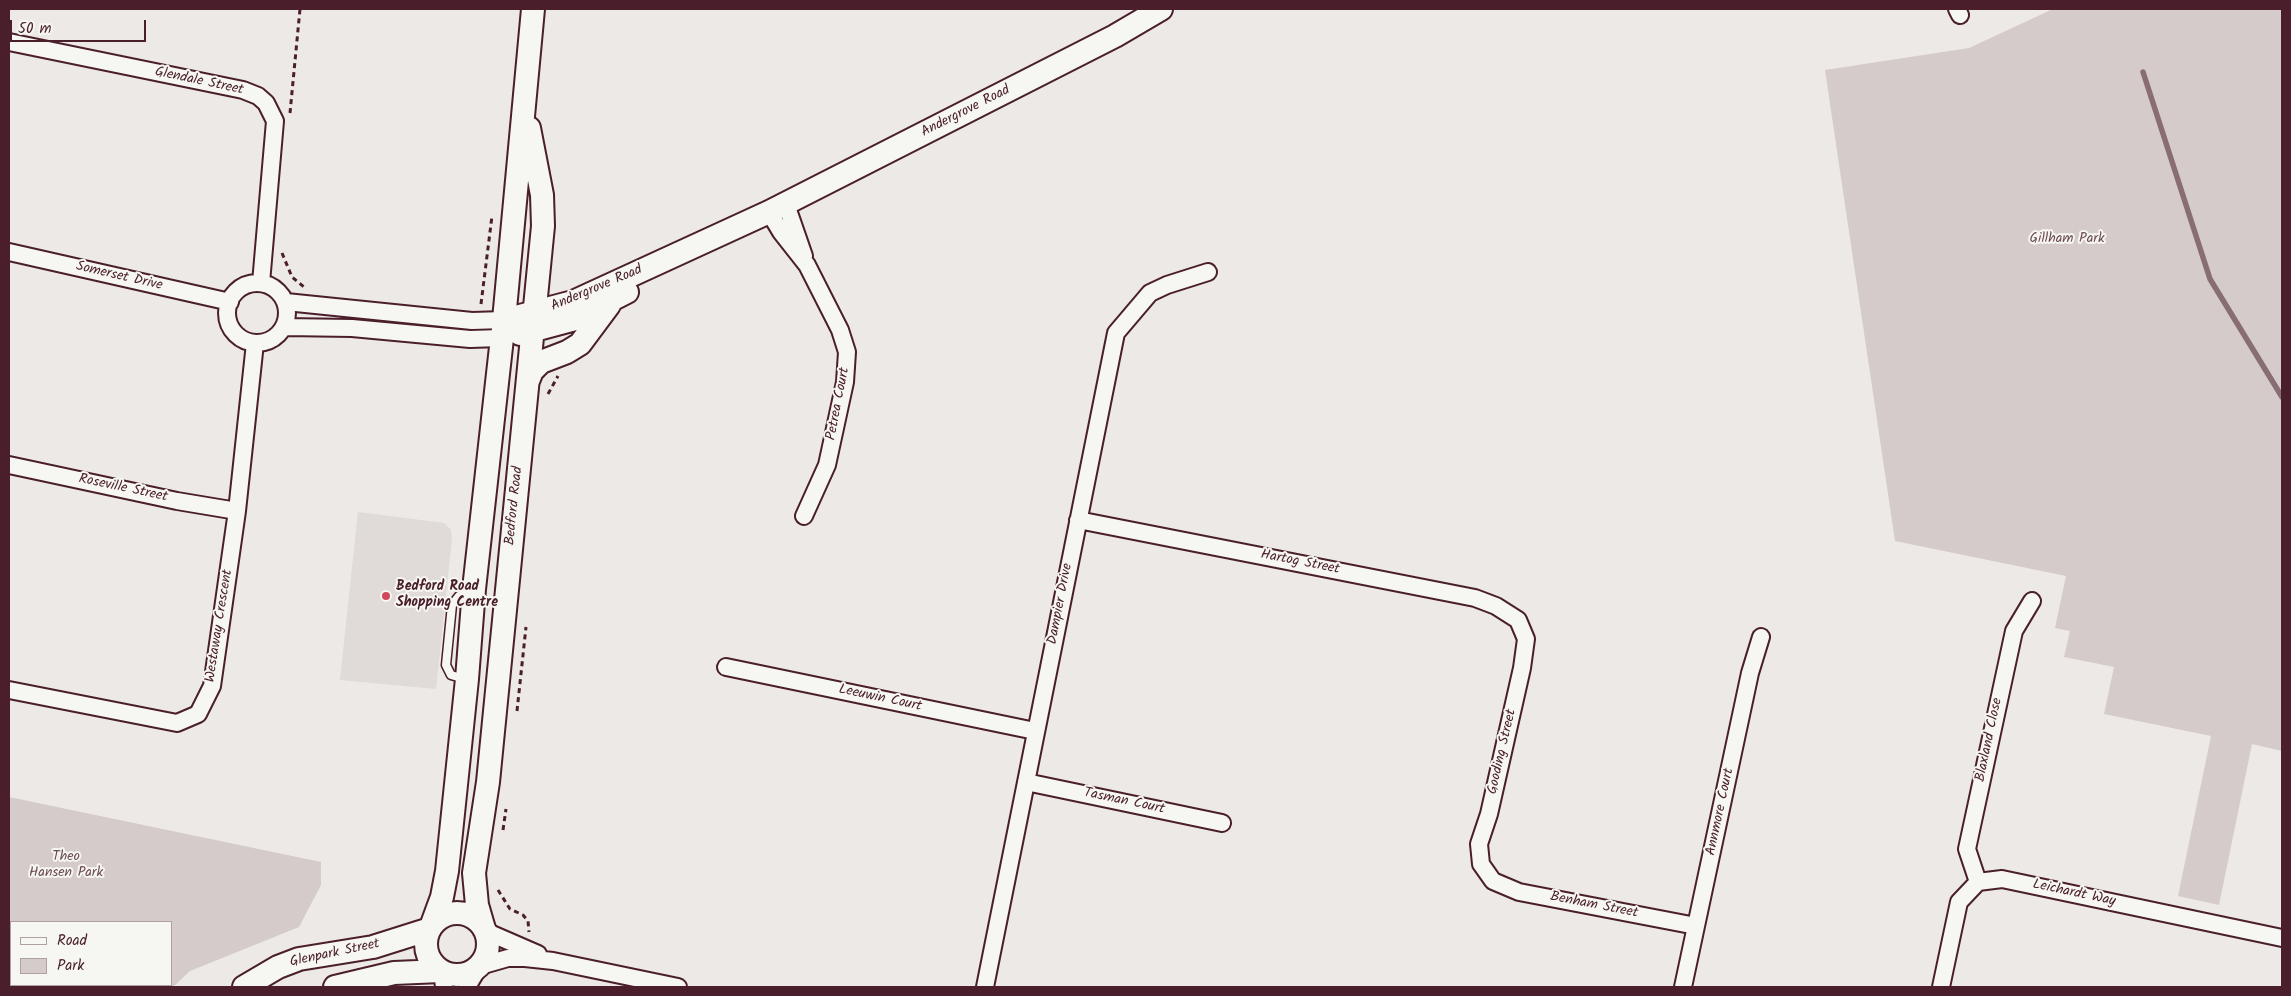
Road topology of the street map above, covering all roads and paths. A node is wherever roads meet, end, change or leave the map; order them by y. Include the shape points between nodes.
1 (300, 9) edge
2 (532, 9) edge
3 (1161, 9) edge
4 (9, 42) edge
5 (526, 82) junction
6 (289, 119) dead end
7 (777, 208) junction
8 (492, 214) dead end
9 (281, 250) dead end
10 (9, 252) edge
11 (1208, 272) dead end
12 (261, 283) junction
13 (310, 293) dead end
14 (621, 295) junction
15 (230, 302) junction
16 (286, 302) junction
17 (477, 306) dead end
18 (534, 322) junction
19 (285, 326) junction
20 (502, 329) junction
21 (255, 343) junction
22 (559, 374) dead end
23 (528, 384) junction
24 (547, 401) dead end
25 (9, 465) edge
26 (237, 511) junction
27 (804, 516) dead end
28 (1078, 520) junction
29 (2032, 601) dead end
30 (526, 620) dead end
31 (1518, 620) joint
32 (1761, 637) dead end
33 (726, 667) dead end
34 (9, 690) edge
35 (516, 716) dead end
36 (1035, 731) junction
37 (1026, 782) junction
38 (506, 808) dead end
39 (1222, 823) dead end
40 (502, 837) dead end
41 (1493, 881) joint
42 (1978, 882) junction
43 (497, 886) dead end
44 (1696, 926) junction
45 (431, 928) junction
46 (485, 930) junction
47 (528, 936) dead end
48 (2282, 938) edge
49 (553, 961) junction
50 (479, 966) junction
51 (442, 976) edge
52 (244, 987) edge
53 (335, 987) edge
54 (467, 987) edge
55 (678, 987) edge
56 (985, 987) edge
57 (1683, 987) edge
58 (1941, 987) edge

1 - 6 path
2 - 5 street, Bedford Road
3 - 7 street, Andergrove Road via 1115,36
4 - 12 street, Glendale Street via 243,90 266,103 275,121
5 - 18 street, Bedford Road via 530,134 543,207
5 - 20 street, Bedford Road
7 - 14 street, Andergrove Road via 689,262
7 - 18 street, Andergrove Road via 561,306
7 - 27 street, Petrea Court via 795,225 807,265 846,346 847,364 827,464
8 - 17 path via 482,303
9 - 13 path via 292,276
10 - 15 street, Somerset Drive
11 - 28 street, Dampier Drive via 1150,293 1116,333
12 - 15 street via 242,287
12 - 16 street via 276,289
14 - 18 street, Andergrove Road via 572,320
14 - 23 street via 606,308 580,344 536,366
15 - 21 street via 228,320 232,329 238,336
16 - 19 street
16 - 20 street via 472,321
18 - 20 street, Andergrove Road
18 - 23 street, Bedford Road
19 - 20 street via 352,328 478,340
19 - 21 street via 272,339
20 - 45 street, Bedford Road via 447,871
21 - 26 street, Westaway Crescent
22 - 24 path
23 - 46 street, Bedford Road via 486,796 474,873 477,906
25 - 26 street, Roseville Street
26 - 34 street, Westaway Crescent via 212,686 198,714 177,723
28 - 31 street, Hartog Street via 1475,598
28 - 36 street, Dampier Drive
29 - 42 street, Blaxland Close via 2014,631 1967,849
30 - 35 path
31 - 41 street, Gooding Street via 1526,639 1522,668 1489,814 1479,844 1481,864
32 - 44 street, Annmore Court via 1750,673
33 - 36 street, Leeuwin Court
36 - 37 street, Dampier Drive
37 - 39 street, Tasman Court
37 - 56 street, Dampier Drive
38 - 40 path
41 - 44 street, Benham Street via 1519,892
42 - 48 street, Leichardt Way via 2002,879
42 - 58 street via 1960,902
43 - 47 path via 498,893 510,909 528,920
44 - 57 street, Annmore Court
45 - 46 street via 441,918 459,913 472,917
45 - 51 street via 427,952
45 - 52 street, Glenpark Street via 373,947 300,959 278,967
46 - 49 street
46 - 50 street via 488,949
49 - 50 street via 511,958
49 - 55 street
50 - 51 street via 465,975
50 - 54 street
51 - 53 street via 394,973

